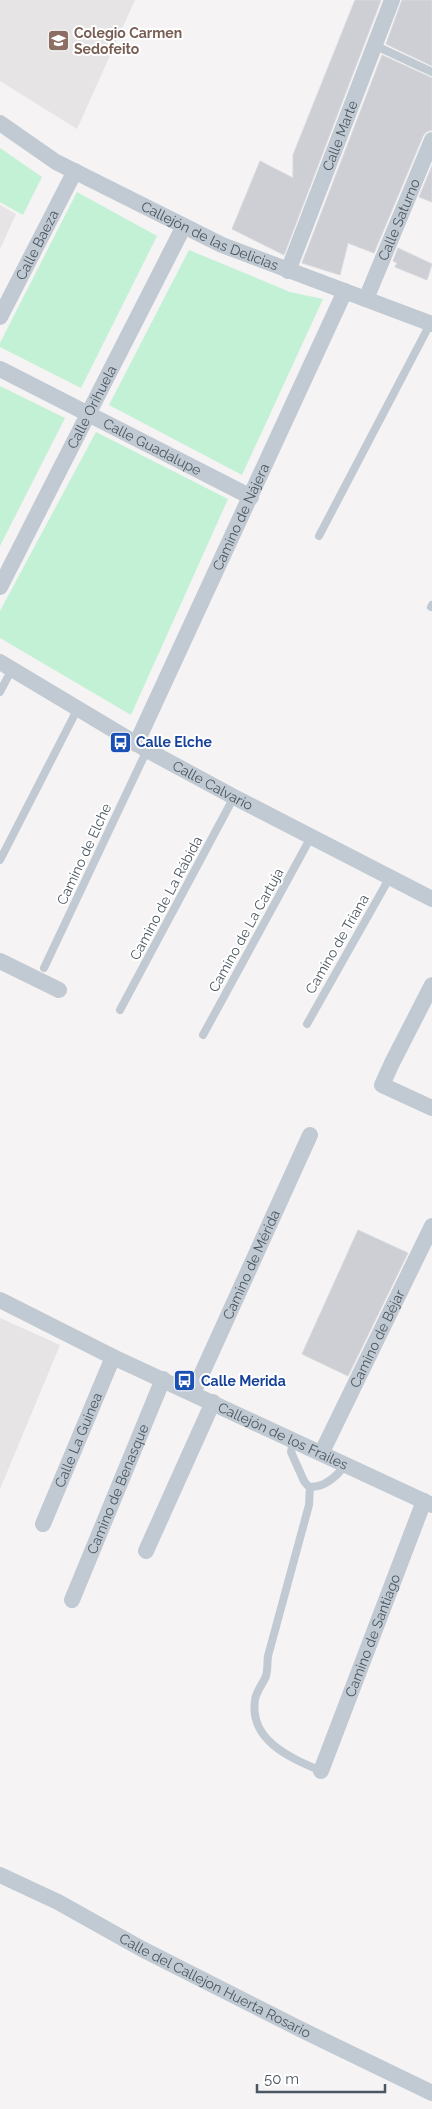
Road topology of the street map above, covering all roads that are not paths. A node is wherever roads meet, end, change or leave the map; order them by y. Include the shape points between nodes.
1 (392, 0) edge
2 (374, 45) junction
3 (432, 72) edge
4 (0, 123) edge
5 (432, 140) edge
6 (75, 171) junction
7 (184, 226) junction
8 (288, 270) junction
9 (345, 292) junction
10 (366, 299) junction
11 (0, 317) edge
12 (431, 324) edge
13 (0, 369) edge
14 (90, 414) junction
15 (251, 497) junction
16 (320, 536) dead end
17 (0, 587) edge
18 (6, 666) edge
19 (0, 692) edge
20 (78, 707) junction
21 (142, 747) junction
22 (234, 798) junction
23 (311, 837) junction
24 (0, 860) edge
25 (390, 877) junction
26 (432, 899) edge
27 (0, 961) edge
28 (44, 968) dead end
29 (432, 985) edge
30 (59, 990) dead end
31 (120, 1010) dead end
32 (306, 1024) dead end
33 (203, 1035) dead end
34 (432, 1108) edge
35 (310, 1135) dead end
36 (432, 1226) edge
37 (0, 1300) edge
38 (113, 1357) junction
39 (163, 1379) junction
40 (193, 1393) junction
41 (213, 1402) junction
42 (293, 1439) junction
43 (322, 1452) junction
44 (346, 1463) junction
45 (310, 1487) junction
46 (430, 1503) edge
47 (43, 1524) dead end
48 (146, 1551) dead end
49 (72, 1600) dead end
50 (321, 1770) joint
51 (0, 1875) edge
52 (432, 2093) edge

1 - 2 street, Calle Marte
2 - 3 lane
2 - 8 street, Calle Marte
4 - 6 street, Callejón de las Delicias via 56,162
5 - 10 street, Calle Saturno
6 - 7 street, Callejón de las Delicias
6 - 11 street, Calle Baeza
7 - 8 street, Callejón de las Delicias via 222,245
7 - 14 street, Calle Orihuela
8 - 9 street, Callejón de las Delicias
9 - 10 street, Callejón de las Delicias
9 - 15 street, Camino de Nájera
10 - 12 street, Callejón de las Delicias
12 - 16 lane
13 - 14 street, Calle Guadalupe
14 - 15 street, Calle Guadalupe
14 - 17 street, Calle Orihuela
15 - 21 street, Camino de Nájera
18 - 19 lane
18 - 20 street, Calle Calvario
20 - 21 street, Calle Calvario
20 - 24 lane
21 - 22 street, Calle Calvario
21 - 28 lane, Camino de Elche
22 - 23 street, Calle Calvario
22 - 31 lane, Camino de La Rábida
23 - 25 street, Calle Calvario
23 - 33 lane, Camino de La Cartuja
25 - 26 street, Calle Calvario
25 - 32 lane, Camino de Triana
27 - 30 street
29 - 34 street via 382,1085
35 - 40 street, Camino de Mérida
36 - 43 street, Camino de Béjar
37 - 38 street, Callejón de los Frailes
38 - 39 street, Callejón de los Frailes
38 - 47 street, Calle La Guinea
39 - 40 street, Callejón de los Frailes
39 - 49 street, Camino de Benasque
40 - 41 street, Callejón de los Frailes
41 - 42 street, Callejón de los Frailes
41 - 48 street
42 - 43 street, Callejón de los Frailes
42 - 45 lane via 291,1452
43 - 44 street, Callejón de los Frailes
44 - 45 lane via 340,1473
44 - 46 street, Callejón de los Frailes
45 - 50 lane via 309,1505 268,1656 266,1676 255,1701 255,1712 266,1739 288,1757
46 - 50 street, Camino de Santiago
51 - 52 street, Calle del Callejon Huerta Rosario

